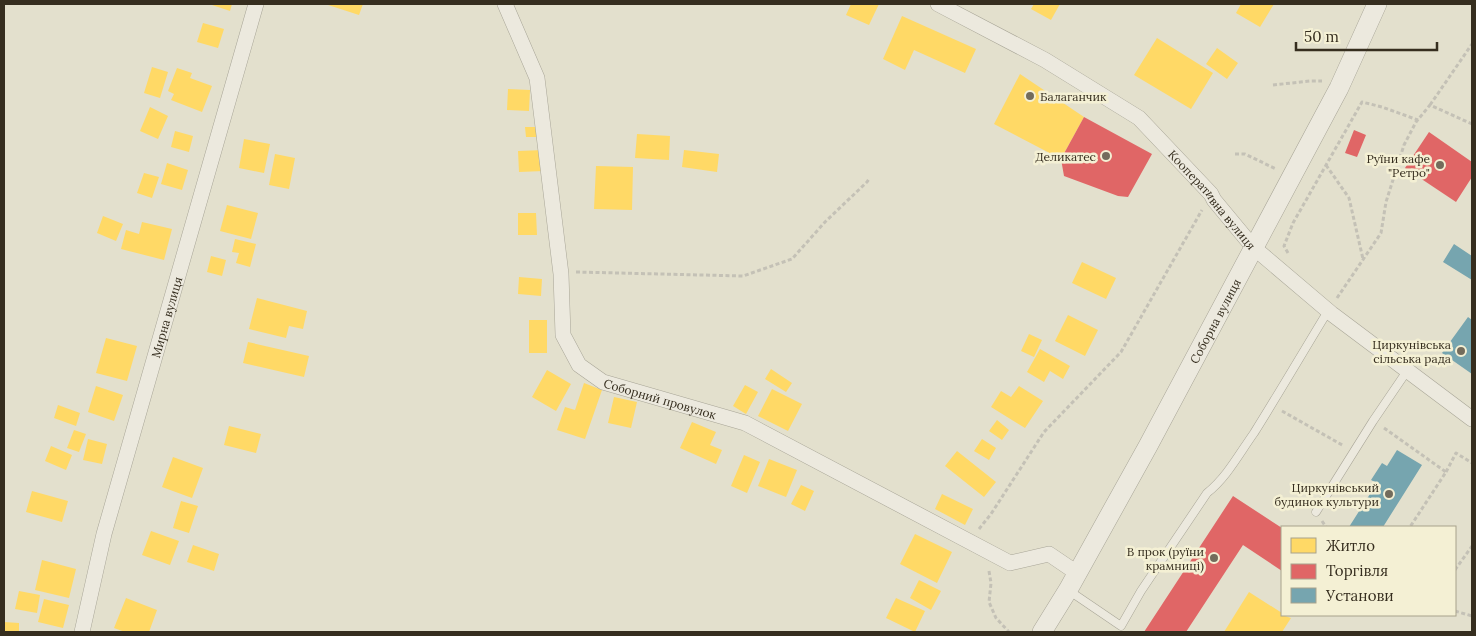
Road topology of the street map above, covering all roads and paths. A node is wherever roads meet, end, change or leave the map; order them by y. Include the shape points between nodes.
1 (256, 4) edge
2 (505, 4) edge
3 (938, 4) edge
4 (1377, 4) edge
5 (1472, 44) edge
6 (1430, 104) junction
7 (1418, 120) junction
8 (1472, 124) edge
9 (1235, 154) dead end
10 (1326, 165) junction
11 (1293, 174) junction
12 (868, 179) dead end
13 (1211, 194) junction
14 (1253, 247) junction
15 (1291, 258) dead end
16 (1363, 259) junction
17 (561, 271) junction
18 (1330, 295) dead end
19 (1335, 305) junction
20 (1407, 371) junction
21 (1271, 406) junction
22 (1472, 419) edge
23 (1373, 421) junction
24 (1353, 451) junction
25 (1472, 464) edge
26 (1446, 472) junction
27 (1316, 512) dead end
28 (1411, 526) edge
29 (970, 541) junction
30 (1472, 546) edge
31 (989, 567) dead end
32 (1456, 569) edge
33 (1077, 573) junction
34 (1068, 590) junction
35 (1456, 611) edge
36 (1472, 616) edge
37 (82, 632) edge
38 (1009, 632) edge
39 (1042, 632) edge

1 - 37 street, Мирна вулиця via 104,534
2 - 17 street, Соборний провулок via 536,78
3 - 13 street, Кооперативна вулиця via 1045,60 1139,118
4 - 11 street, Соборна вулиця via 1339,88
5 - 6 path
6 - 7 path
6 - 8 path
7 - 10 path via 1362,102
7 - 16 path via 1395,170 1381,233
9 - 11 path via 1245,154
10 - 15 path via 1293,223 1284,246
10 - 16 path via 1349,198
11 - 14 street, Соборна вулиця
12 - 17 path via 792,259 743,276
13 - 14 street, Кооперативна вулиця
13 - 29 path via 1121,352 1044,432
14 - 19 street, Кооперативна вулиця
14 - 33 street, Соборна вулиця
16 - 19 path
17 - 29 street, Соборний провулок via 563,335 579,365 603,382 744,422
18 - 19 path
19 - 20 street, Кооперативна вулиця
19 - 21 lane
20 - 22 street, Кооперативна вулиця
20 - 23 lane
21 - 24 path
21 - 34 lane via 1232,467 1207,493 1121,626
23 - 24 lane
23 - 26 path
24 - 27 lane
25 - 26 path via 1456,453
26 - 28 path
29 - 33 street, Соборний провулок via 1010,564 1048,554
30 - 32 path
31 - 38 path via 989,602 996,618
33 - 34 street, Соборна вулиця
34 - 39 street, Соборна вулиця
35 - 36 path

